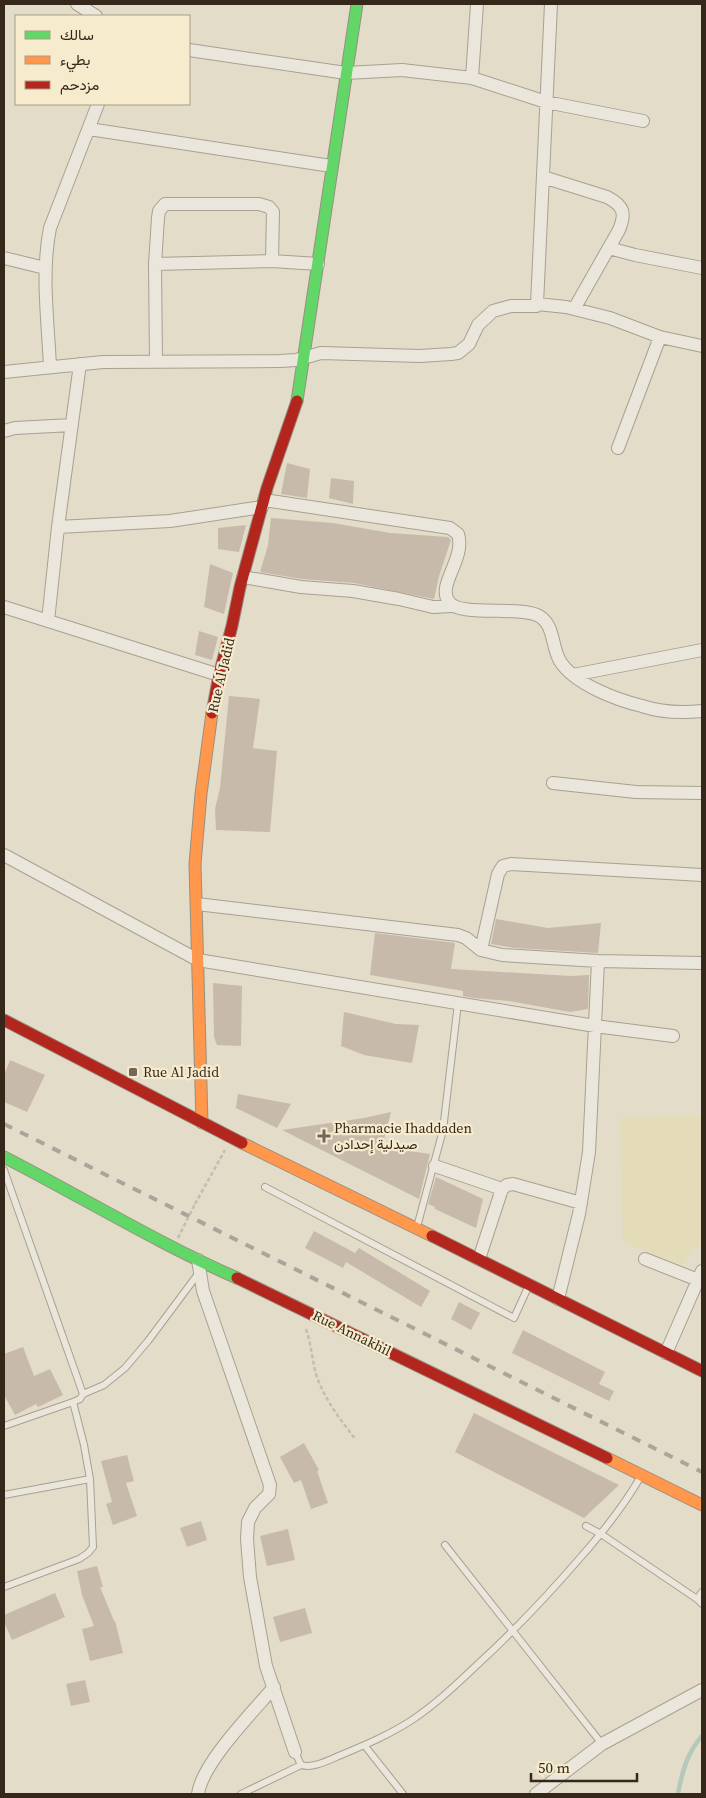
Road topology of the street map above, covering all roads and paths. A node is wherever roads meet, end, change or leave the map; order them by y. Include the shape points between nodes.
1 (77, 4) edge
2 (356, 4) edge
3 (477, 4) edge
4 (551, 4) edge
5 (94, 15) edge
6 (190, 50) edge
7 (346, 73) junction
8 (472, 78) junction
9 (546, 102) junction
10 (98, 105) edge
11 (643, 121) dead end
12 (89, 129) junction
13 (331, 166) junction
14 (543, 177) junction
15 (609, 248) junction
16 (4, 258) edge
17 (272, 261) junction
18 (155, 264) junction
19 (318, 264) junction
20 (45, 268) junction
21 (702, 268) edge
22 (537, 304) junction
23 (574, 310) junction
24 (660, 337) junction
25 (702, 346) edge
26 (303, 357) junction
27 (156, 362) junction
28 (80, 364) junction
29 (50, 367) junction
30 (4, 372) edge
31 (72, 425) junction
32 (4, 431) edge
33 (618, 448) dead end
34 (263, 503) junction
35 (58, 527) junction
36 (243, 577) junction
37 (451, 606) junction
38 (4, 607) edge
39 (48, 622) junction
40 (702, 650) edge
41 (220, 675) junction
42 (573, 675) junction
43 (702, 711) edge
44 (554, 783) dead end
45 (702, 793) edge
46 (4, 854) edge
47 (702, 876) edge
48 (197, 904) junction
49 (481, 950) junction
50 (198, 960) junction
51 (598, 961) junction
52 (702, 963) edge
53 (458, 1003) junction
54 (4, 1020) edge
55 (595, 1026) junction
56 (673, 1036) dead end
57 (202, 1123) junction
58 (232, 1138) junction
59 (4, 1157) edge
60 (435, 1166) junction
61 (4, 1170) edge
62 (265, 1188) dead end
63 (502, 1189) junction
64 (581, 1203) junction
65 (417, 1228) junction
66 (178, 1238) dead end
67 (479, 1259) junction
68 (646, 1259) dead end
69 (198, 1266) junction
70 (700, 1275) edge
71 (530, 1285) junction
72 (558, 1299) junction
73 (300, 1308) junction
74 (666, 1353) junction
75 (702, 1370) edge
76 (83, 1394) junction
77 (73, 1402) junction
78 (4, 1426) edge
79 (356, 1440) dead end
80 (642, 1475) junction
81 (90, 1479) junction
82 (4, 1495) edge
83 (702, 1505) edge
84 (586, 1526) dead end
85 (601, 1534) junction
86 (445, 1545) dead end
87 (4, 1587) edge
88 (702, 1592) edge
89 (700, 1601) edge
90 (514, 1631) junction
91 (274, 1687) junction
92 (702, 1690) edge
93 (602, 1744) junction
94 (365, 1746) junction
95 (295, 1752) joint
96 (301, 1765) junction
97 (540, 1793) edge
98 (198, 1794) edge
99 (241, 1794) edge
100 (403, 1794) edge

1 - 5 street
2 - 7 street, Rue Al Jadid
3 - 8 street
4 - 9 street
6 - 7 street
7 - 8 street via 402,70
7 - 13 street, Rue Al Jadid
8 - 9 street
9 - 11 street
9 - 14 street
10 - 12 street
12 - 13 street
12 - 20 street via 50,228
13 - 19 street, Rue Al Jadid
14 - 15 street via 616,202 623,219
14 - 22 street
15 - 21 street
15 - 23 street
16 - 20 street
17 - 18 street
17 - 18 street via 273,212 269,207 259,204 165,204 159,211
17 - 19 street
18 - 27 street
19 - 26 street, Rue Al Jadid
20 - 29 street
22 - 23 street
22 - 26 street via 511,306 493,312 478,325 469,344 458,353 321,352
23 - 24 street via 610,318
24 - 25 street
24 - 33 street
26 - 27 street via 280,361
26 - 34 street, Rue Al Jadid via 295,410
27 - 28 street
28 - 29 street
28 - 31 street
29 - 30 street
31 - 32 street
31 - 35 street
34 - 35 street via 151,523
34 - 36 street, Rue Al Jadid
34 - 37 street via 450,528 458,534 460,546 458,560 445,587 445,596
35 - 39 street
36 - 37 street via 301,587 353,591 433,607
36 - 41 street, Rue Al Jadid
37 - 42 street via 468,611 509,610 540,616 549,626 559,659
38 - 39 street
39 - 41 street
40 - 42 street
41 - 48 street, Rue Al Jadid via 200,794
42 - 43 street via 643,707
44 - 45 street via 636,792
46 - 50 street
47 - 49 street via 503,866 498,874
48 - 49 street via 458,935
48 - 50 street, Rue Al Jadid
49 - 51 street via 502,955
50 - 53 street
50 - 57 street, Rue Al Jadid
51 - 52 street
51 - 55 street
53 - 55 street
53 - 60 lane via 447,1109
54 - 57 street
55 - 56 street
55 - 64 street via 589,1152
57 - 58 street
58 - 65 street
58 - 66 path, bridge
59 - 69 street, Rue Annakhil via 150,1236
60 - 63 street
60 - 65 lane
61 - 76 lane
62 - 71 lane via 514,1318
63 - 64 street via 513,1184
63 - 67 street
64 - 72 street
65 - 67 street
67 - 71 street
68 - 70 street
69 - 73 street, Rue Annakhil
69 - 76 lane via 148,1341 124,1368 104,1385
69 - 91 street via 219,1343 270,1485 270,1494 250,1515 247,1539 257,1622
70 - 74 street
71 - 72 street
72 - 74 street
73 - 79 path via 323,1391 334,1412
73 - 80 street, Rue Annakhil
74 - 75 street
76 - 77 lane
77 - 78 lane
77 - 81 lane
80 - 83 street, Rue Annakhil
80 - 85 lane
81 - 82 lane
81 - 87 lane via 94,1543 88,1553
84 - 85 lane
85 - 89 lane
85 - 90 lane
86 - 90 lane
88 - 89 lane
90 - 93 lane
90 - 94 lane via 436,1702 412,1720
91 - 95 street
91 - 98 street via 216,1756 202,1777
92 - 93 street
93 - 97 street
94 - 96 lane via 321,1763
94 - 100 lane
95 - 96 lane
96 - 99 lane

